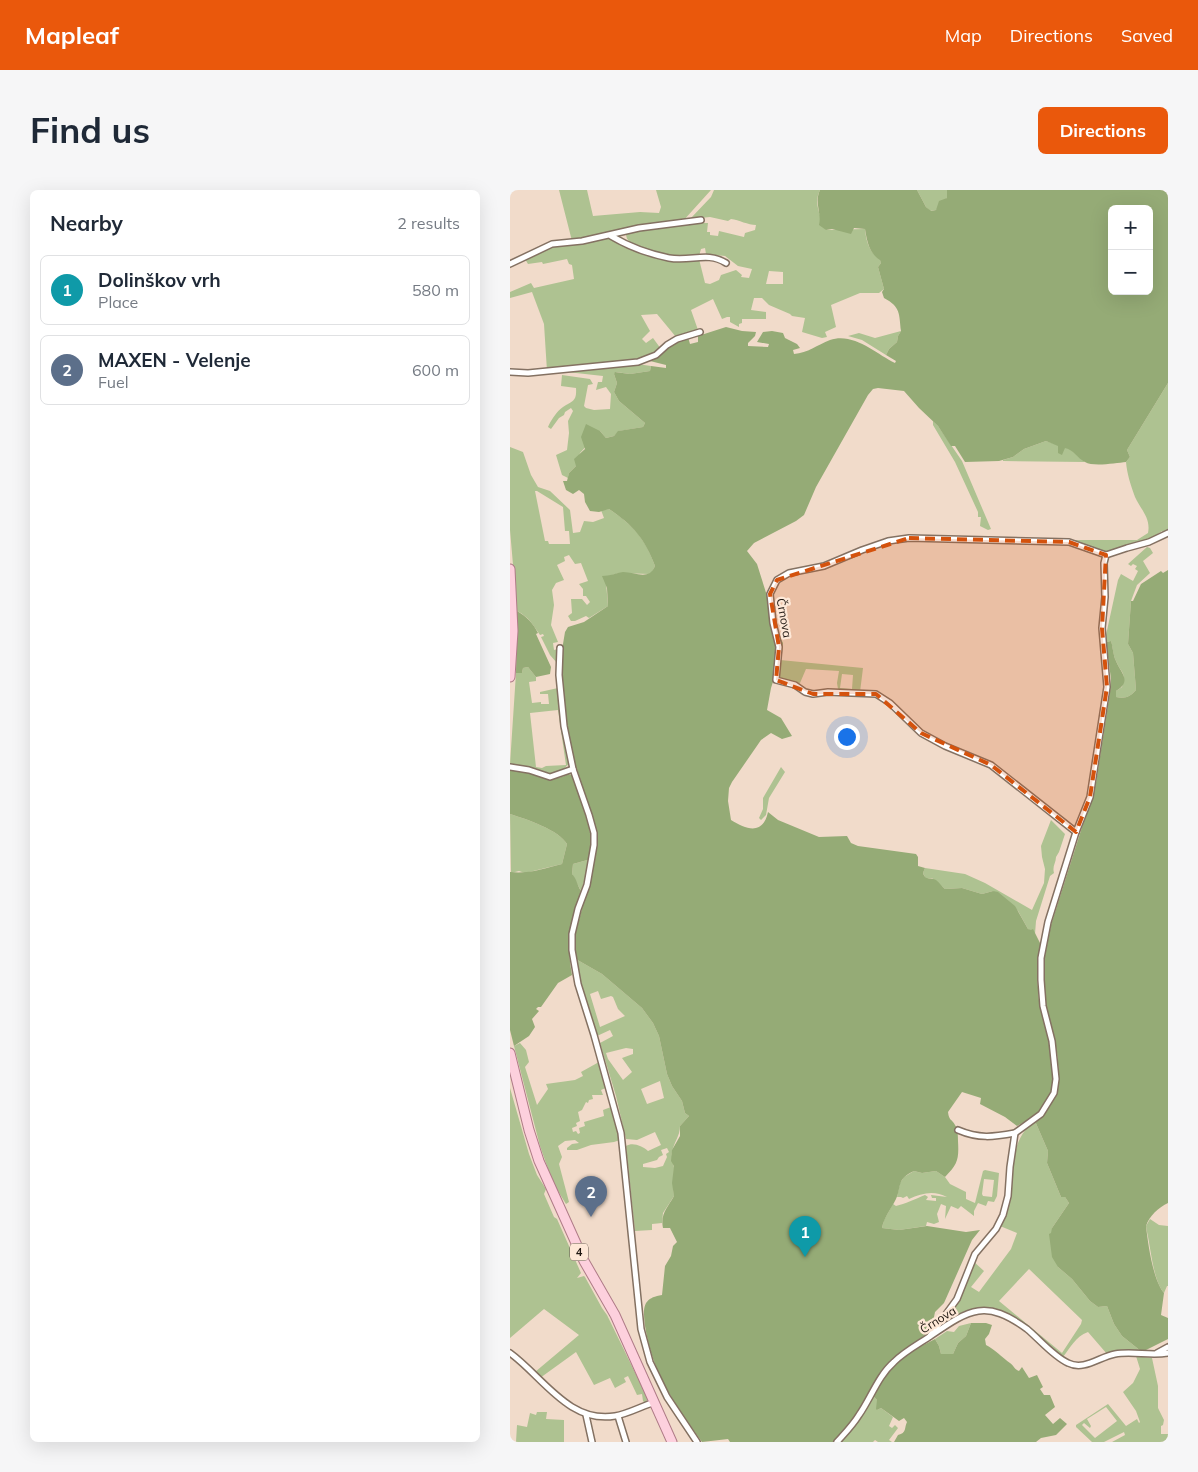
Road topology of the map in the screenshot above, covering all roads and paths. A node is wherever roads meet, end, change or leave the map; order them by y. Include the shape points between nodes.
1 (701, 220) dead end
2 (610, 236) junction
3 (726, 263) dead end
4 (510, 264) edge
5 (700, 332) dead end
6 (510, 372) edge
7 (1168, 533) edge
8 (1106, 555) junction
9 (510, 569) edge
10 (560, 648) dead end
11 (510, 677) edge
12 (510, 767) edge
13 (573, 769) junction
14 (1076, 832) junction
15 (510, 1053) edge
16 (513, 1079) edge
17 (958, 1130) dead end
18 (1015, 1133) junction
19 (930, 1336) junction
20 (1168, 1347) edge
21 (510, 1353) edge
22 (1168, 1353) edge
23 (1154, 1354) junction
24 (655, 1402) junction
25 (586, 1415) junction
26 (618, 1416) junction
27 (592, 1442) edge
28 (626, 1442) edge
29 (672, 1442) edge
30 (697, 1442) edge
31 (838, 1442) edge

1 - 2 street via 639,228
2 - 3 street via 670,258 709,256
2 - 4 street via 552,244
5 - 6 street via 677,339 656,355 638,362
7 - 8 street
8 - 14 street via 1102,628 1108,687 1090,797
8 - 14 street, Črnova via 1069,542 909,538 888,541 824,566 789,573 777,580 770,594 779,647 776,680 813,694 876,694 890,703 921,734 991,765
9 - 11 main road via 513,631
10 - 13 street via 564,726
12 - 13 street via 550,777
13 - 30 street via 594,833 594,845 587,885 572,934 572,950 578,984 621,1133 641,1329 650,1362 667,1397
14 - 18 street via 1048,922 1041,958 1043,1006 1055,1062 1054,1093 1041,1114
15 - 16 main road, 4
16 - 24 main road, 4 via 539,1161 584,1262 615,1315
17 - 18 street via 989,1138
18 - 19 street via 1003,1215 975,1254 957,1299
19 - 23 street, Črnova via 958,1318 983,1310 1007,1316 1066,1363 1088,1364 1114,1354
19 - 31 street, Črnova via 888,1368 860,1415
20 - 23 street
21 - 25 street via 552,1393
22 - 23 street, Črnova
24 - 26 street
24 - 29 main road, 4
25 - 26 street
25 - 27 street
26 - 28 street

